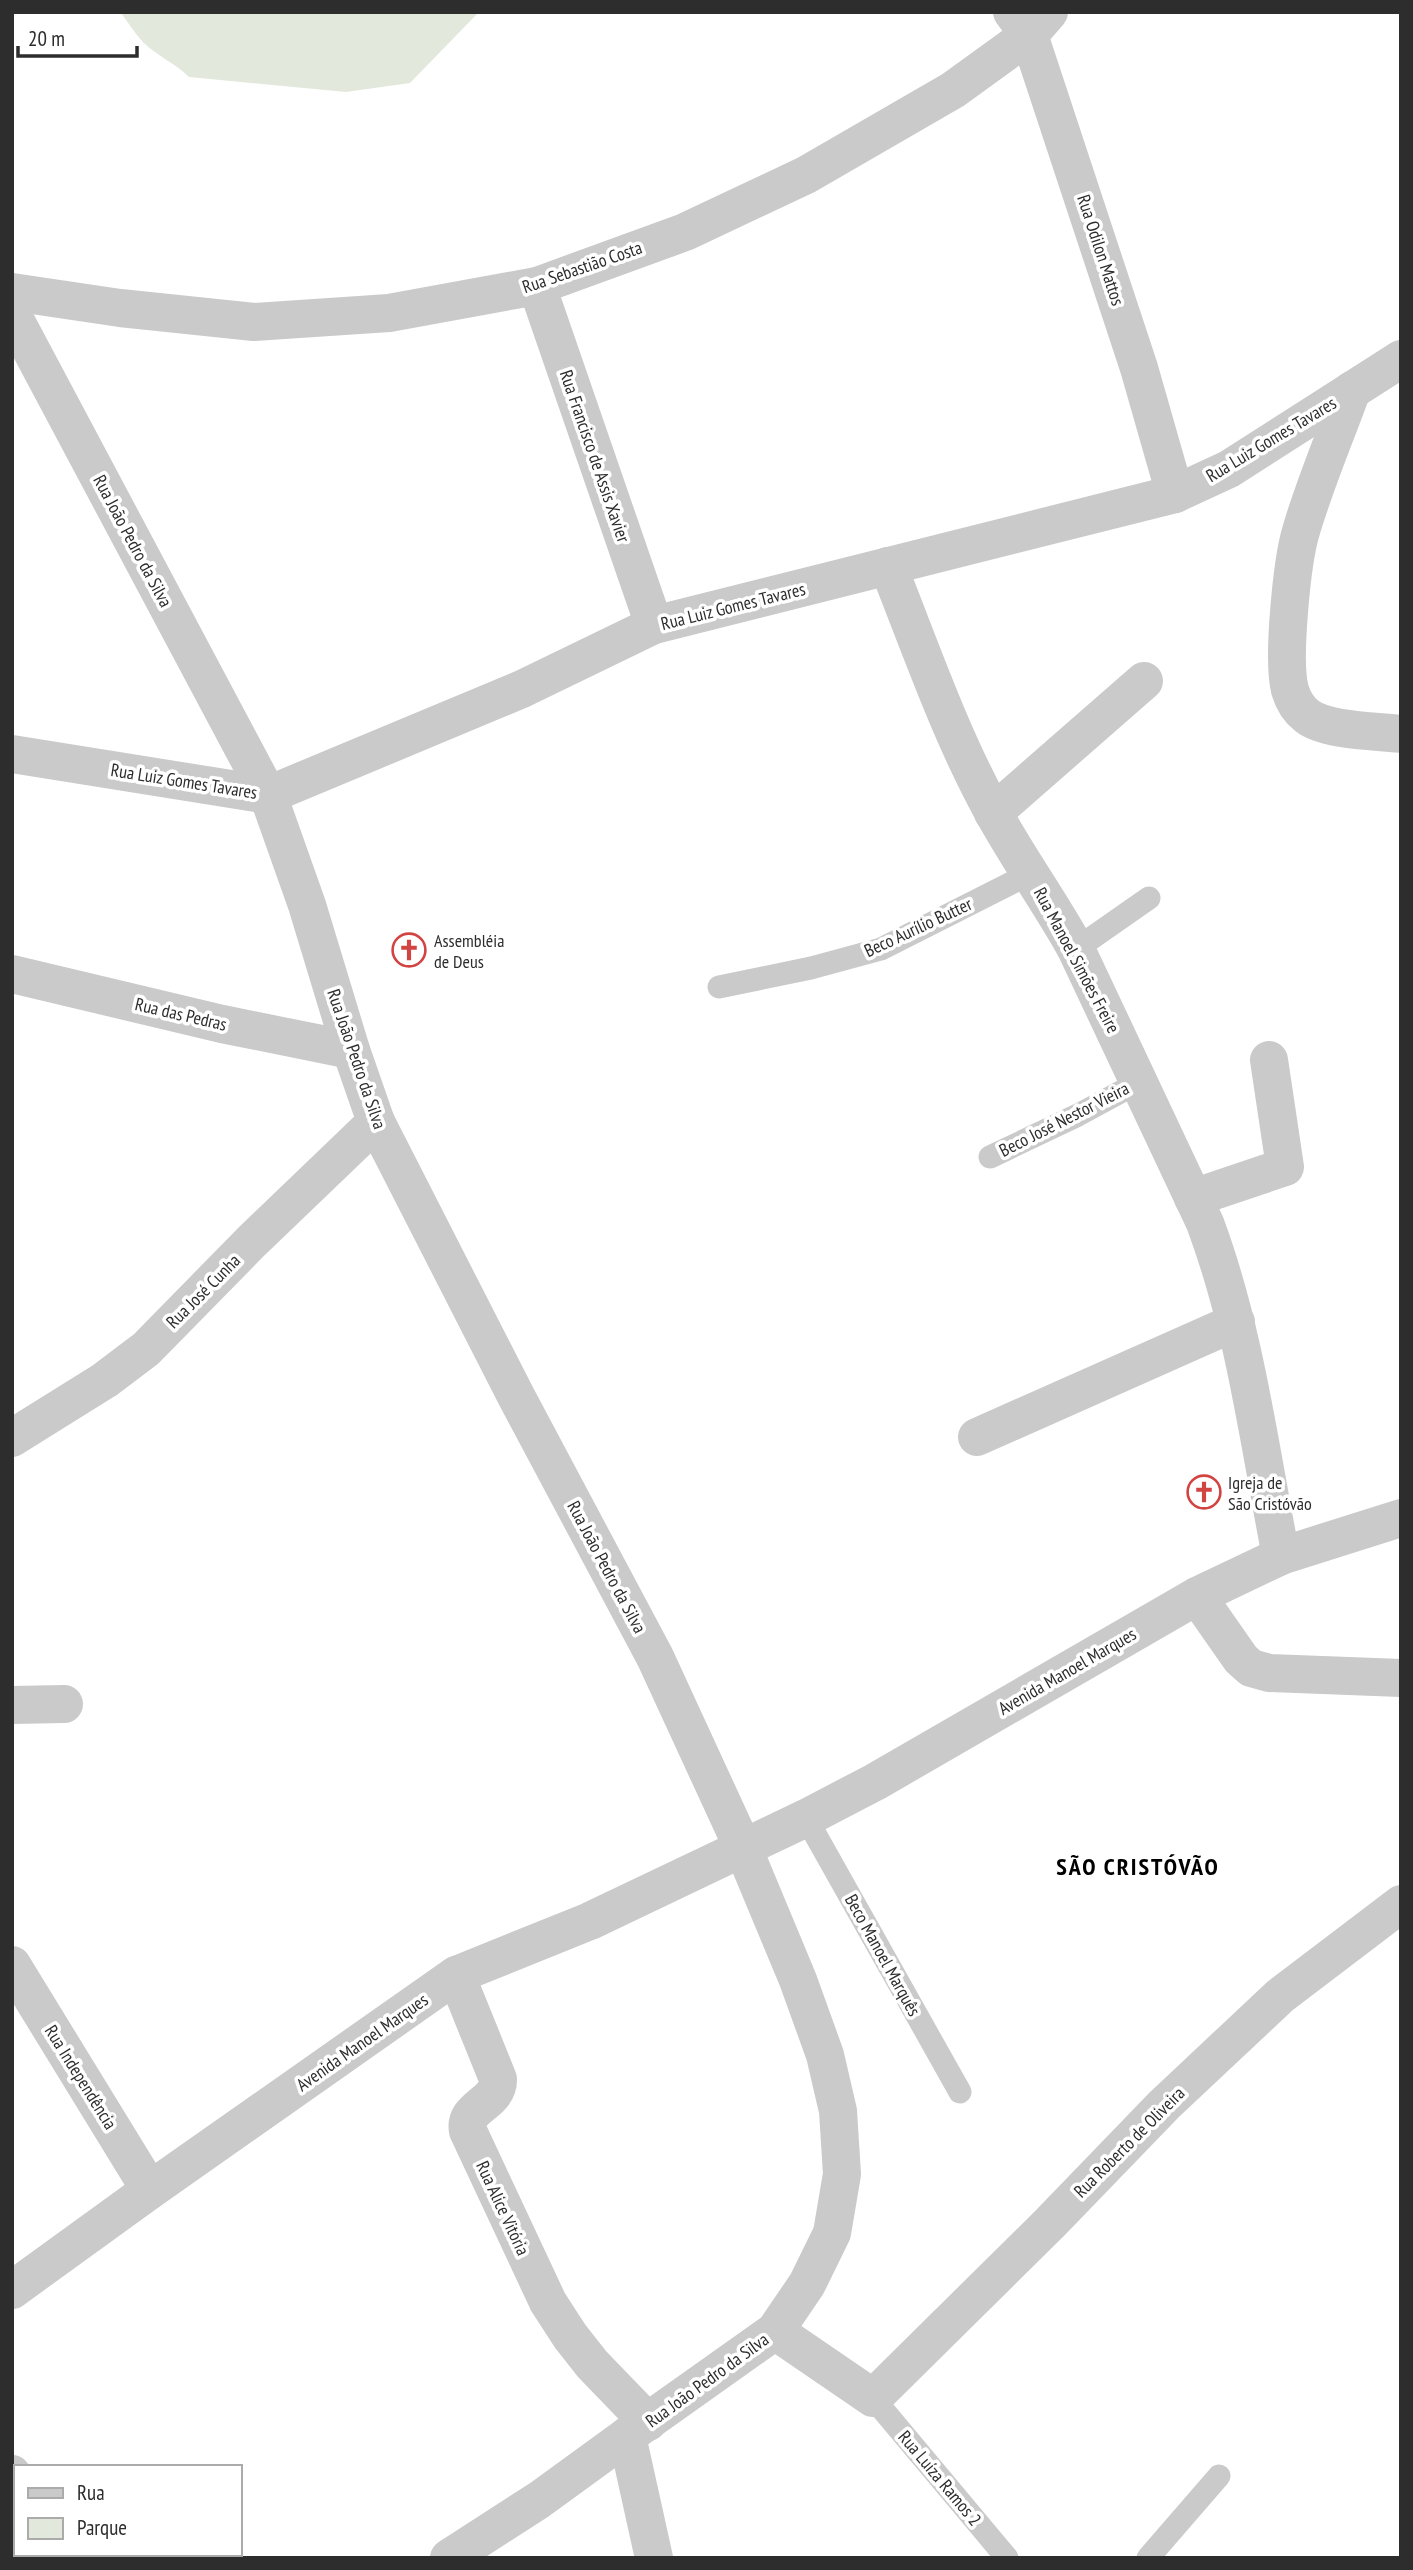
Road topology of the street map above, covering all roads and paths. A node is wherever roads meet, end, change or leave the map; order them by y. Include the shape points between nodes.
1 (1030, 20) edge
2 (537, 286) junction
3 (12, 292) edge
4 (12, 314) edge
5 (1401, 359) edge
6 (1352, 390) junction
7 (1175, 494) junction
8 (888, 566) junction
9 (654, 625) junction
10 (1144, 681) dead end
11 (1401, 734) edge
12 (12, 754) edge
13 (268, 795) junction
14 (993, 813) junction
15 (1031, 873) junction
16 (1149, 898) dead end
17 (1076, 948) junction
18 (12, 974) edge
19 (719, 987) dead end
20 (351, 1050) junction
21 (1269, 1059) dead end
22 (1139, 1082) junction
23 (376, 1122) junction
24 (990, 1157) dead end
25 (1193, 1198) junction
26 (1236, 1322) junction
27 (977, 1437) dead end
28 (12, 1438) edge
29 (1401, 1518) edge
30 (1281, 1556) junction
31 (1197, 1596) junction
32 (1401, 1678) edge
33 (64, 1704) dead end
34 (12, 1705) edge
35 (806, 1818) junction
36 (743, 1848) junction
37 (1401, 1904) edge
38 (12, 1965) edge
39 (456, 1975) junction
40 (960, 2092) dead end
41 (150, 2190) junction
42 (12, 2290) edge
43 (775, 2331) junction
44 (873, 2398) junction
45 (638, 2429) junction
46 (1219, 2476) dead end
47 (449, 2558) edge
48 (654, 2558) edge
49 (1007, 2558) edge
50 (1147, 2558) edge

1 - 2 street, Rua Sebastião Costa via 953,90 806,175 685,232
1 - 7 street, Rua Odilon Mattos
2 - 3 street, Rua Sebastião Costa via 389,313 254,322
2 - 9 street, Rua Francisco de Assis Xavier
4 - 13 street, Rua João Pedro da Silva
5 - 6 street, Rua Luiz Gomes Tavares
6 - 7 street, Rua Luiz Gomes Tavares via 1228,469
6 - 11 street via 1300,533 1291,584 1290,689 1298,707 1310,718 1328,725
7 - 8 street, Rua Luiz Gomes Tavares
8 - 9 street, Rua Luiz Gomes Tavares
8 - 14 street, Rua Manoel Simões Freire via 955,734
9 - 13 street, Rua Luiz Gomes Tavares via 522,689
10 - 14 street
12 - 13 street, Rua Luiz Gomes Tavares
13 - 20 street, Rua João Pedro da Silva
14 - 15 street, Rua Manoel Simões Freire
15 - 17 street, Rua Manoel Simões Freire
15 - 19 lane, Beco Aurílio Butter via 881,948
16 - 17 lane
17 - 22 street, Rua Manoel Simões Freire
18 - 20 street, Rua das Pedras
20 - 23 street, Rua João Pedro da Silva
21 - 25 street via 1285,1167
22 - 24 lane, Beco José Nestor Vieira
22 - 25 street, Rua Manoel Simões Freire
23 - 28 street, Rua José Cunha via 146,1349
23 - 36 street, Rua João Pedro da Silva via 655,1657
25 - 26 street, Rua Manoel Simões Freire via 1222,1269
26 - 27 street
26 - 30 street, Rua Manoel Simões Freire
29 - 30 street, Avenida Manoel Marques
30 - 31 street, Avenida Manoel Marques
31 - 32 street via 1251,1668 1269,1673
31 - 35 street, Avenida Manoel Marques
33 - 34 street
35 - 36 street, Avenida Manoel Marques
35 - 40 lane, Beco Manoel Marquês
36 - 39 street, Avenida Manoel Marques via 590,1920
36 - 43 street, Rua João Pedro da Silva via 798,1980 825,2055 838,2111 842,2174 832,2233 807,2284
37 - 44 street, Rua Roberto de Oliveira via 1280,1996
38 - 41 street, Rua Independência
39 - 41 street, Avenida Manoel Marques
39 - 45 street, Rua Alice Vitória via 498,2080 494,2094 469,2115 468,2131 548,2302
41 - 42 street, Avenida Manoel Marques
43 - 44 street
43 - 45 street, Rua João Pedro da Silva
44 - 49 lane, Rua Luíza Ramos 2
45 - 47 street
45 - 48 street, Rua João Pedro da Silva
46 - 50 lane

